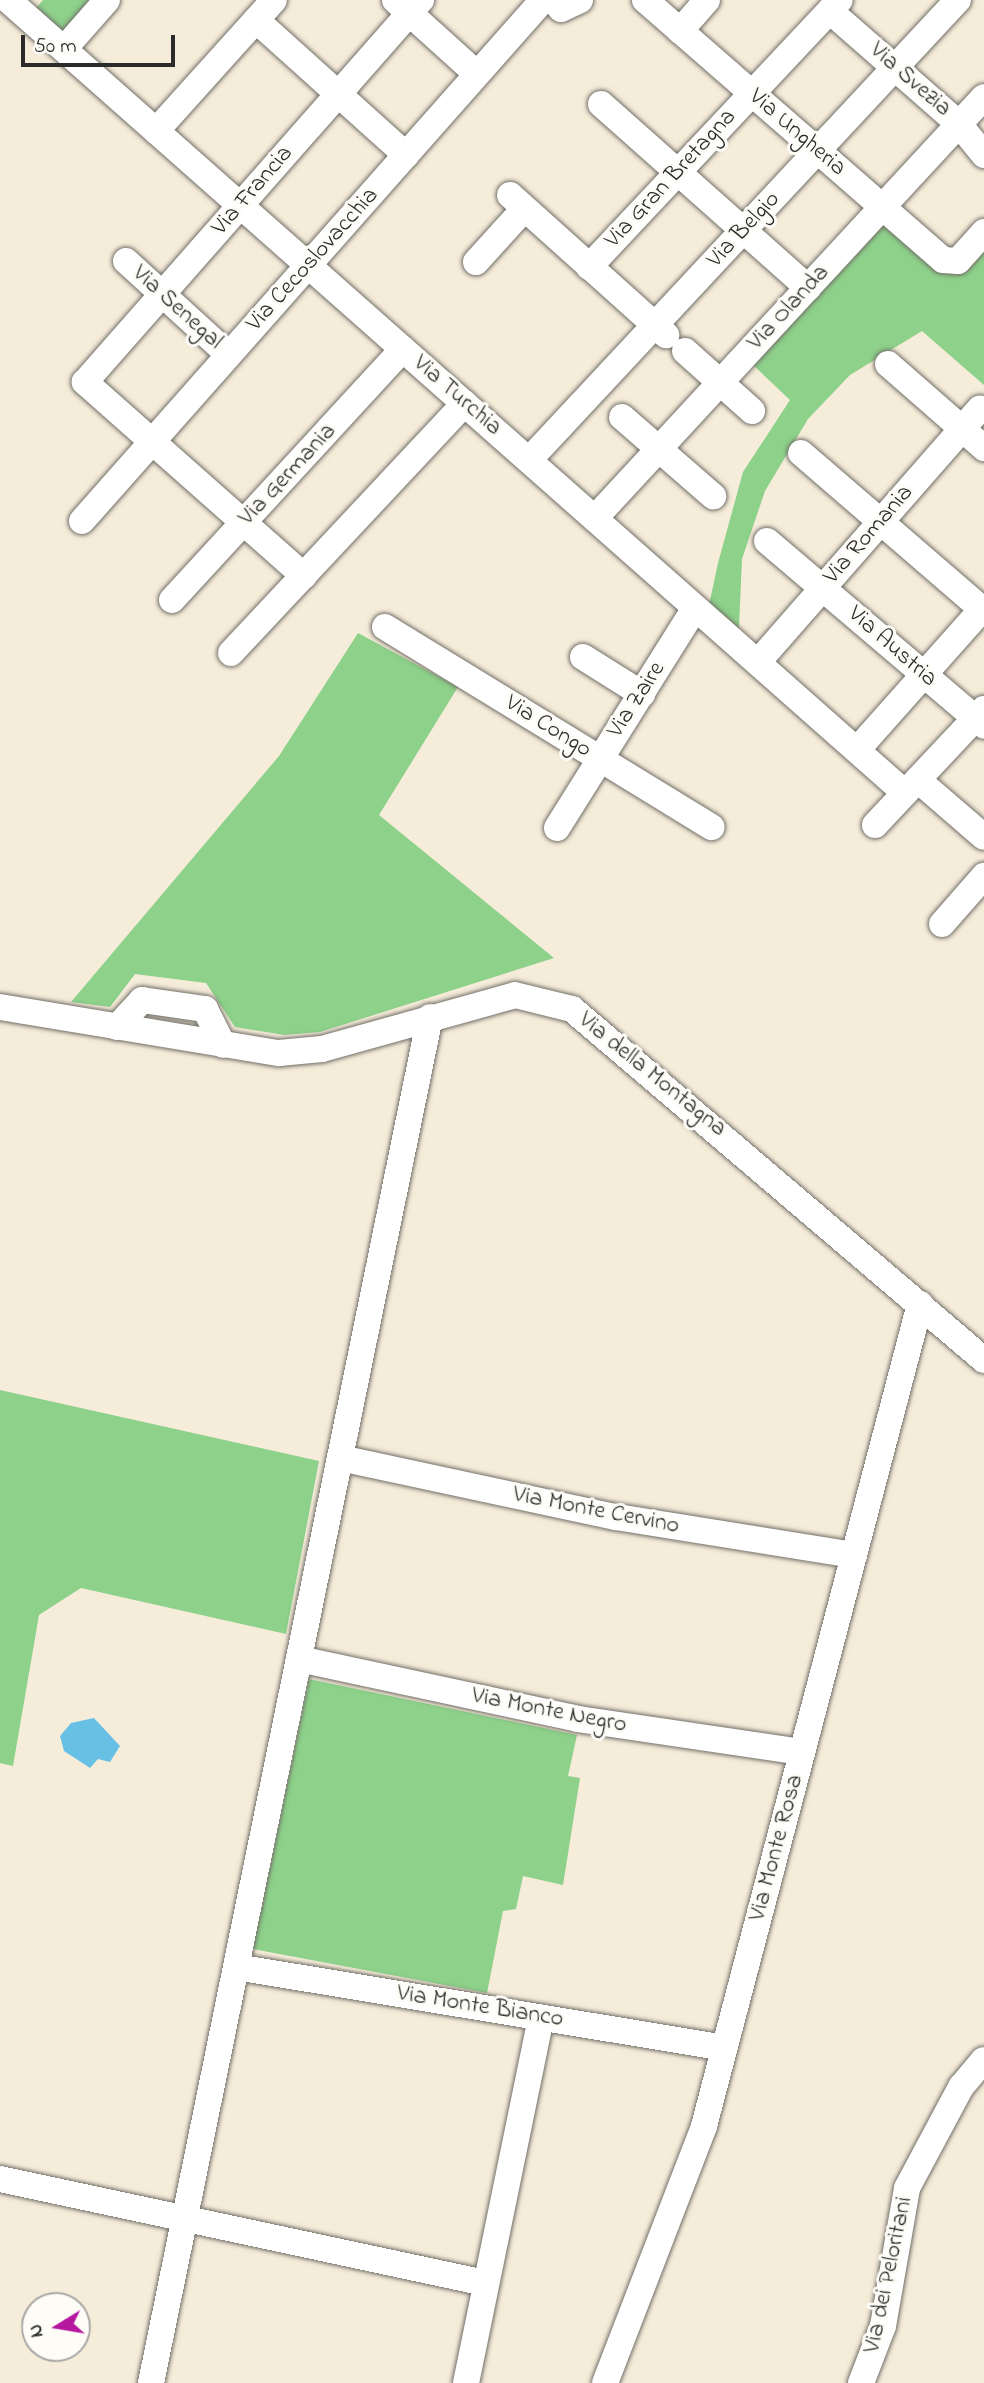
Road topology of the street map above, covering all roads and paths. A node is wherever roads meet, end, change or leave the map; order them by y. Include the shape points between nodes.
1 (8, 0) edge
2 (107, 0) edge
3 (274, 0) edge
4 (543, 0) edge
5 (553, 0) edge
6 (580, 0) edge
7 (645, 0) edge
8 (707, 0) edge
9 (958, 0) edge
10 (409, 4) edge
11 (835, 5) edge
12 (256, 20) junction
13 (680, 31) junction
14 (64, 49) junction
15 (895, 68) junction
16 (477, 74) junction
17 (338, 94) junction
18 (752, 94) junction
19 (984, 97) edge
20 (601, 104) dead end
21 (959, 124) junction
22 (156, 131) junction
23 (818, 150) junction
24 (406, 155) junction
25 (984, 155) edge
26 (677, 173) junction
27 (241, 205) junction
28 (883, 207) junction
29 (743, 231) junction
30 (984, 232) edge
31 (126, 261) dead end
32 (475, 262) dead end
33 (308, 265) junction
34 (589, 267) junction
35 (808, 288) junction
36 (162, 294) junction
37 (668, 337) junction
38 (403, 349) junction
39 (229, 355) junction
40 (888, 364) dead end
41 (720, 383) junction
42 (465, 403) junction
43 (980, 408) dead end
44 (752, 411) dead end
45 (622, 417) dead end
46 (962, 429) junction
47 (152, 442) junction
48 (659, 448) junction
49 (984, 448) edge
50 (801, 453) dead end
51 (529, 460) junction
52 (713, 496) dead end
53 (595, 518) junction
54 (82, 521) dead end
55 (881, 522) junction
56 (244, 523) junction
57 (767, 541) dead end
58 (304, 576) junction
59 (823, 588) junction
60 (172, 600) dead end
61 (695, 608) junction
62 (983, 609) edge
63 (384, 627) dead end
64 (231, 653) dead end
65 (583, 657) dead end
66 (758, 662) junction
67 (924, 675) junction
68 (642, 694) junction
69 (981, 718) edge
70 (858, 750) junction
71 (600, 759) junction
72 (912, 786) junction
73 (875, 825) dead end
74 (712, 827) dead end
75 (557, 828) dead end
76 (984, 837) edge
77 (984, 876) edge
78 (942, 923) dead end
79 (0, 1007) edge
80 (430, 1017) junction
81 (920, 1304) junction
82 (984, 1360) edge
83 (340, 1458) junction
84 (854, 1555) junction
85 (299, 1659) junction
86 (802, 1752) junction
87 (236, 1967) junction
88 (541, 2018) junction
89 (724, 2048) junction
90 (984, 2060) edge
91 (0, 2179) edge
92 (184, 2219) junction
93 (485, 2283) junction
94 (150, 2383) edge
95 (466, 2383) edge
96 (606, 2383) edge
97 (861, 2383) edge

1 - 14 street, Via Turchia
2 - 14 street
3 - 12 street
4 - 16 street, Via Cecoslovacchia
5 - 6 street via 561,9
7 - 13 street, Via Ungheria
8 - 13 street
9 - 15 street, Via Belgio
10 - 16 street
10 - 17 street, Via Francia
11 - 15 street, Via Svezia
11 - 18 street, Via Gran Bretagna
12 - 17 street
12 - 22 street
13 - 18 street, Via Ungheria
14 - 22 street, Via Turchia
15 - 21 street, Via Svezia
15 - 23 street, Via Belgio
16 - 24 street, Via Cecoslovacchia
17 - 24 street
17 - 27 street, Via Francia
18 - 23 street, Via Ungheria
18 - 26 street, Via Gran Bretagna
19 - 21 street, Via Olanda
20 - 26 street
21 - 25 street, Via Svezia
21 - 28 street, Via Olanda
22 - 27 street, Via Turchia
23 - 28 street, Via Ungheria
23 - 29 street, Via Belgio
24 - 33 street, Via Cecoslovacchia
26 - 29 street
26 - 34 street, Via Gran Bretagna
27 - 33 street, Via Turchia
27 - 36 street, Via Francia
28 - 30 street, Via Ungheria via 950,263
28 - 35 street, Via Olanda
29 - 35 street
29 - 37 street, Via Belgio
31 - 36 street, Via Senegal
32 - 34 street via 517,202
33 - 38 street, Via Turchia
33 - 39 street, Via Cecoslovacchia
34 - 37 street
35 - 41 street, Via Olanda
36 - 39 street, Via Senegal
36 - 47 street, Via Francia via 85,382
37 - 41 street
37 - 51 street, Via Belgio
38 - 42 street, Via Turchia
38 - 56 street, Via Germania
39 - 47 street, Via Cecoslovacchia
40 - 46 street
41 - 44 street
41 - 48 street, Via Olanda
42 - 51 street, Via Turchia
42 - 58 street
43 - 46 street, Via Romania
45 - 48 street
46 - 49 street
46 - 55 street, Via Romania
47 - 54 street, Via Cecoslovacchia
47 - 56 street
48 - 52 street
48 - 53 street, Via Olanda
50 - 55 street
51 - 53 street, Via Turchia
53 - 61 street, Via Turchia
55 - 59 street, Via Romania
55 - 62 street
56 - 58 street
56 - 60 street, Via Germania
57 - 59 street, Via Austria
58 - 64 street
59 - 66 street, Via Romania
59 - 67 street, Via Austria
61 - 66 street, Via Turchia
61 - 68 street, Via Zaire
62 - 67 street
63 - 71 street, Via Congo
65 - 68 street
66 - 70 street, Via Turchia
67 - 69 street, Via Austria
67 - 70 street
68 - 71 street, Via Zaire
69 - 72 street
70 - 72 street, Via Turchia
71 - 74 street, Via Congo
71 - 75 street, Via Zaire
72 - 73 street
72 - 76 street, Via Turchia
77 - 78 street
79 - 80 street, Via della Montagna via 279,1053 322,1049
80 - 81 street, Via della Montagna via 515,995 572,1009
80 - 83 street
81 - 82 street, Via della Montagna
81 - 84 street, Via Monte Rosa
83 - 84 street, Via Monte Cervino via 616,1517
83 - 85 street
84 - 86 street, Via Monte Rosa
85 - 86 street, Via Monte Negro via 578,1719
85 - 87 street
86 - 89 street, Via Monte Rosa
87 - 88 street, Via Monte Bianco
87 - 92 street
88 - 89 street, Via Monte Bianco
88 - 93 street
89 - 96 street, Via Monte Rosa via 704,2126
90 - 97 street, Via dei Peloritani via 961,2087 907,2188 883,2326
91 - 92 street
92 - 93 street
92 - 94 street
93 - 95 street

